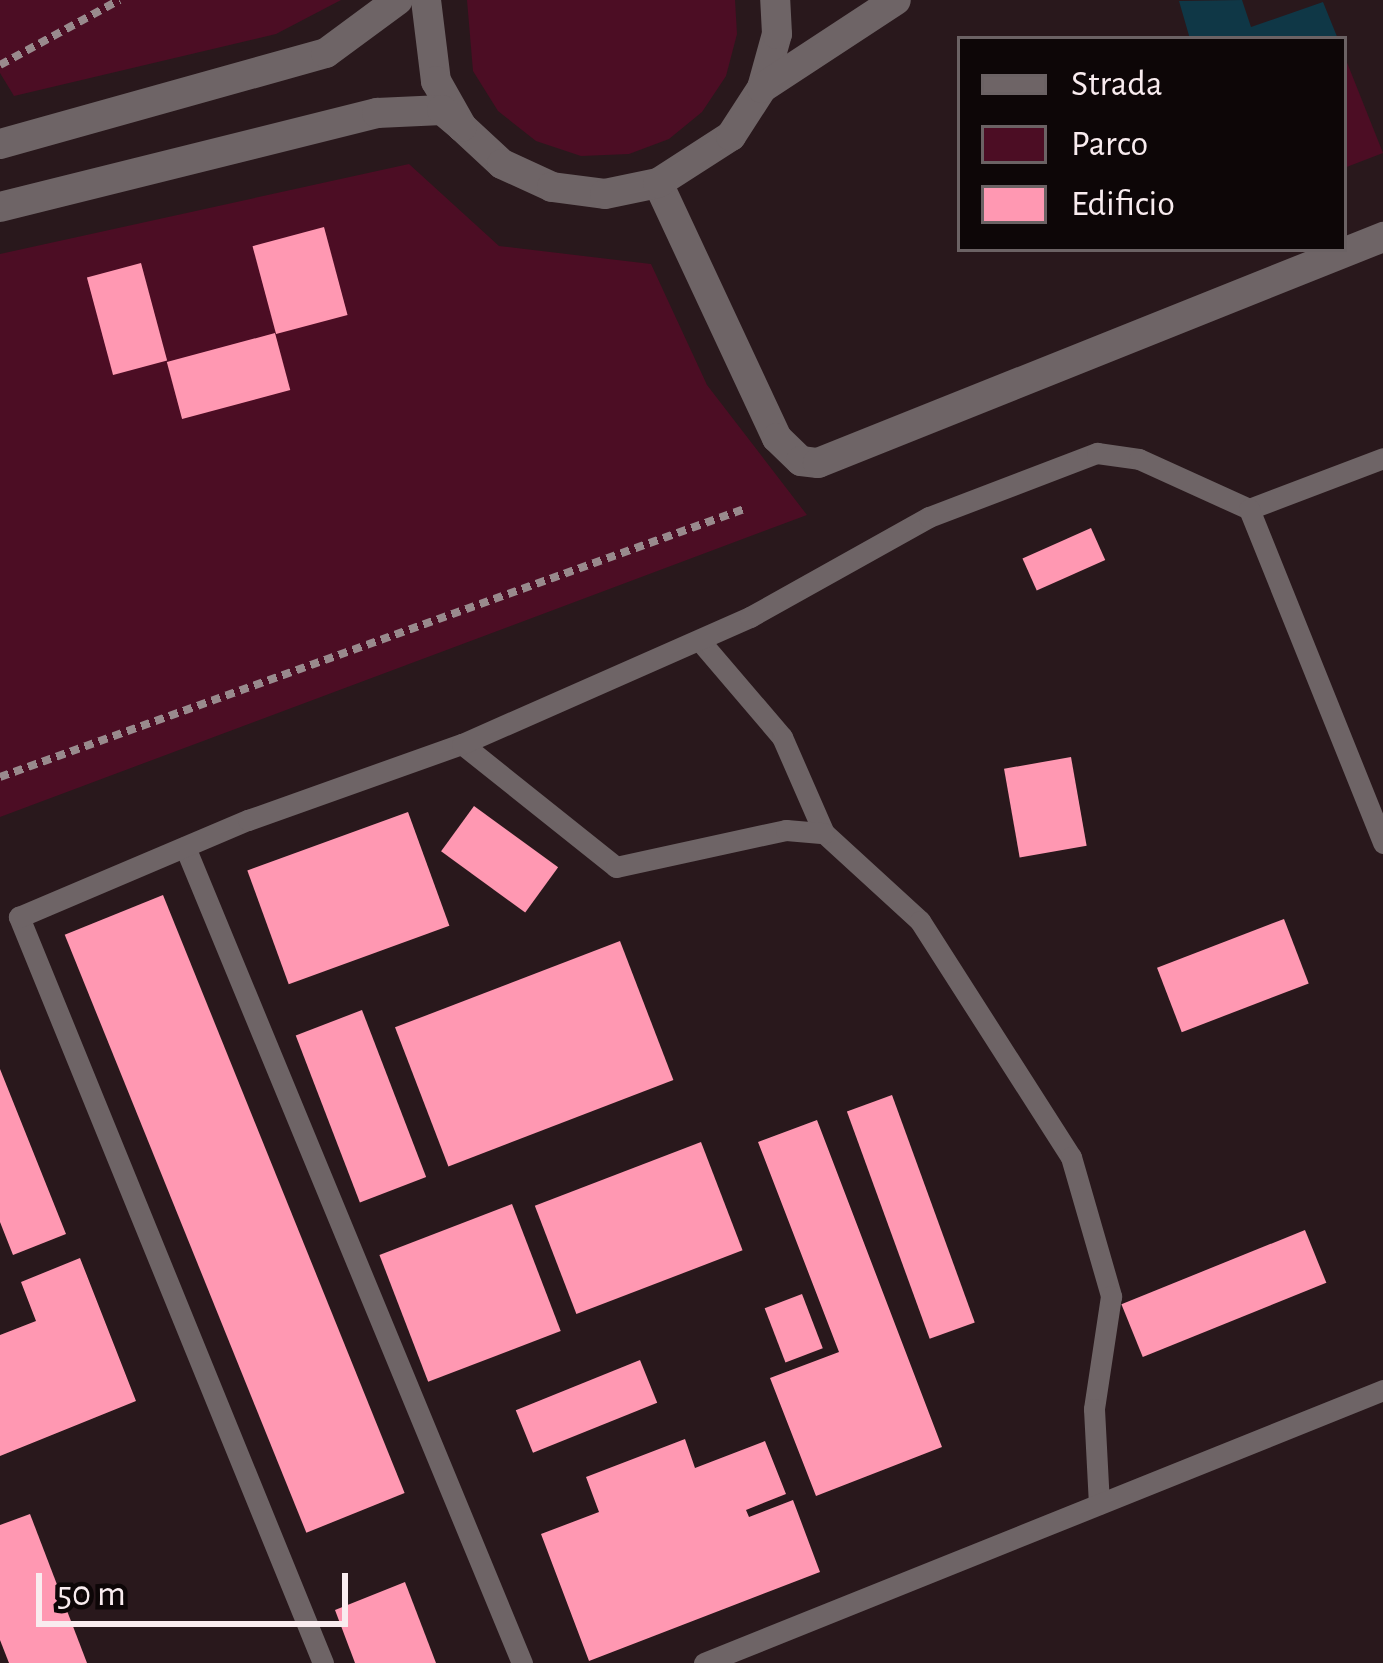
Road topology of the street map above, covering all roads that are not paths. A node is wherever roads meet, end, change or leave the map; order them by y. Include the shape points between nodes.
1 (398, 0) edge
2 (426, 0) edge
3 (775, 0) edge
4 (896, 0) edge
5 (762, 88) junction
6 (462, 127) junction
7 (0, 144) edge
8 (658, 183) junction
9 (0, 207) edge
10 (1383, 237) edge
11 (1347, 251) edge
12 (1346, 252) edge
13 (1383, 458) edge
14 (1249, 509) junction
15 (700, 640) junction
16 (462, 744) junction
17 (824, 833) junction
18 (1383, 843) edge
19 (184, 847) junction
20 (1383, 1390) edge
21 (1099, 1504) junction
22 (323, 1663) edge
23 (522, 1663) edge
24 (704, 1663) edge

1 - 7 street via 326,53
2 - 6 street via 436,81
3 - 5 street via 777,34
4 - 5 street
5 - 8 street via 731,136
6 - 8 street via 502,164 552,187 605,194
6 - 9 street via 442,110 377,113
8 - 12 street via 777,438 801,461 818,463
10 - 11 street
13 - 14 lane
14 - 15 lane via 1138,459 1096,453 929,517
14 - 18 lane
15 - 16 lane
15 - 17 lane via 782,737
16 - 17 lane via 616,867 786,830
16 - 19 lane
17 - 21 lane via 920,921 1071,1157 1111,1296 1094,1409
19 - 22 lane via 20,917
19 - 23 lane
20 - 21 lane
21 - 24 lane

